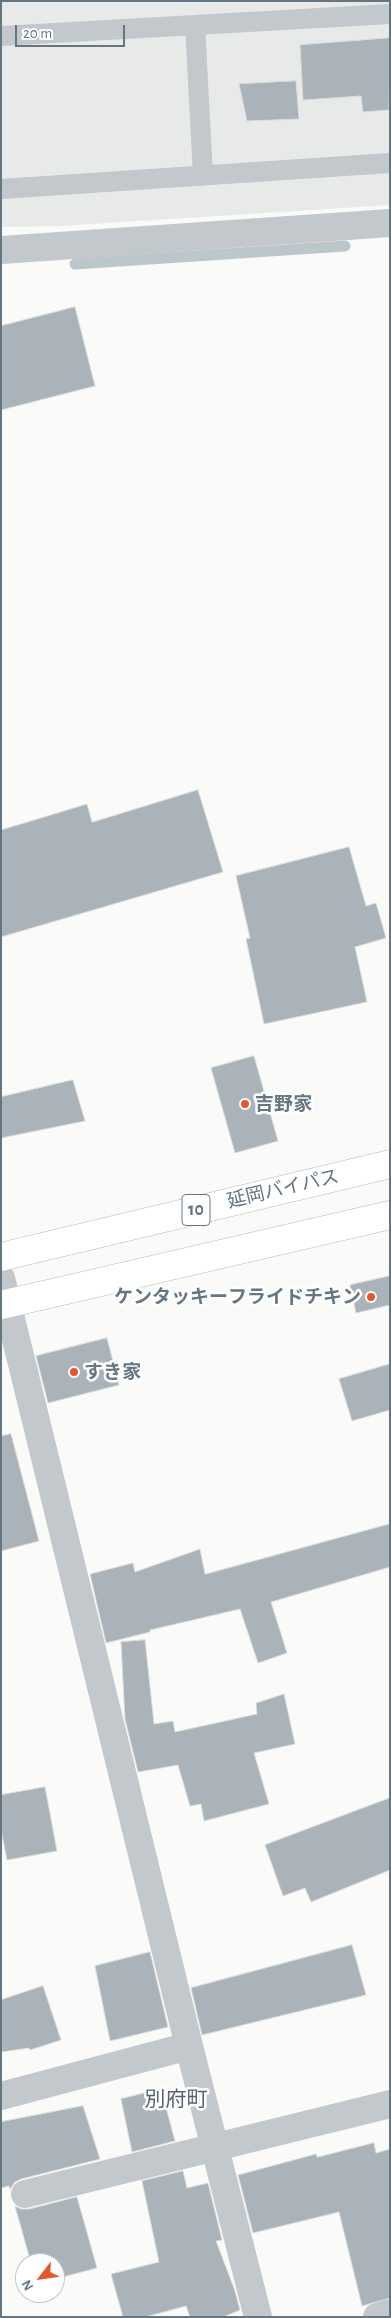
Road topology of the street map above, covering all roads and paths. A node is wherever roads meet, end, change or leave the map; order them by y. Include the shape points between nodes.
1 (390, 14) edge
2 (195, 25) junction
3 (1, 36) edge
4 (390, 163) edge
5 (203, 176) junction
6 (1, 190) edge
7 (390, 223) edge
8 (1, 250) edge
9 (390, 1164) edge
10 (390, 1215) edge
11 (1, 1256) edge
12 (3, 1296) edge
13 (189, 2046) junction
14 (1, 2096) edge
15 (390, 2104) edge
16 (215, 2147) junction
17 (25, 2194) dead end
18 (390, 2313) edge
19 (258, 2317) edge
20 (377, 2317) edge

1 - 2 lane
2 - 3 lane
2 - 5 lane
4 - 5 lane
5 - 6 lane
7 - 8 street
9 - 11 highway, 延岡バイパス / 10
10 - 12 highway
12 - 13 street
13 - 14 street
13 - 16 street
15 - 16 street
16 - 17 street
16 - 19 street
18 - 20 street

